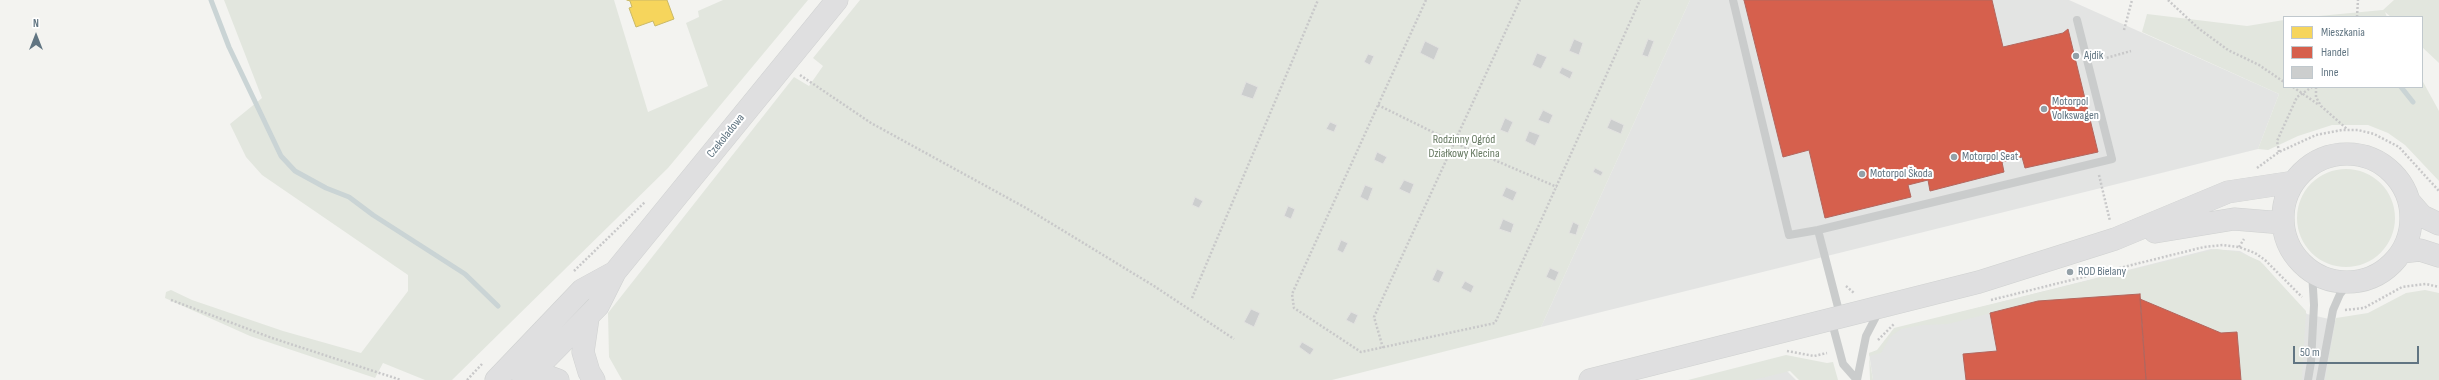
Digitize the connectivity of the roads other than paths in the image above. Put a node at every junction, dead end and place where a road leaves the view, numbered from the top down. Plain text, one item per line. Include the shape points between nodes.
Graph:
1 (837, 0) edge
2 (1733, 0) edge
3 (2077, 20) dead end
4 (2294, 182) junction
5 (2409, 201) junction
6 (2283, 223) junction
7 (2439, 224) edge
8 (2111, 227) junction
9 (1818, 230) junction
10 (2402, 252) junction
11 (2439, 256) edge
12 (615, 272) junction
13 (2312, 272) junction
14 (2349, 282) junction
15 (1883, 306) junction
16 (1836, 317) junction
17 (588, 318) junction
18 (498, 373) edge
19 (529, 376) edge
20 (558, 380) edge
21 (594, 380) edge
22 (1590, 380) edge
23 (1857, 380) edge
24 (2308, 380) edge
25 (2320, 380) edge

1 - 12 main road, Czekoladowa
2 - 9 lane via 1789,235
3 - 9 lane via 2112,158
4 - 5 main road via 2311,164 2322,159 2333,155 2358,155 2370,158 2390,170 2405,190
4 - 6 main road via 2285,201
4 - 8 main road via 2228,192
5 - 7 main road via 2422,216
5 - 10 main road via 2411,227
6 - 8 main road via 2248,218
6 - 13 main road via 2292,251
8 - 15 main road via 1979,282
9 - 16 lane
10 - 11 main road via 2424,250
10 - 14 main road via 2392,264 2379,273 2365,280
12 - 17 main road, Czekoladowa via 598,306
12 - 18 main road, Czekoladowa via 582,290
13 - 14 main road via 2330,280
13 - 24 lane via 2314,305
14 - 25 lane via 2333,310
15 - 16 main road
15 - 23 lane via 1869,327
16 - 22 main road
16 - 23 lane via 1843,364
17 - 19 main road, Czekoladowa
17 - 21 main road via 582,352 588,372
18 - 19 main road
19 - 20 main road

